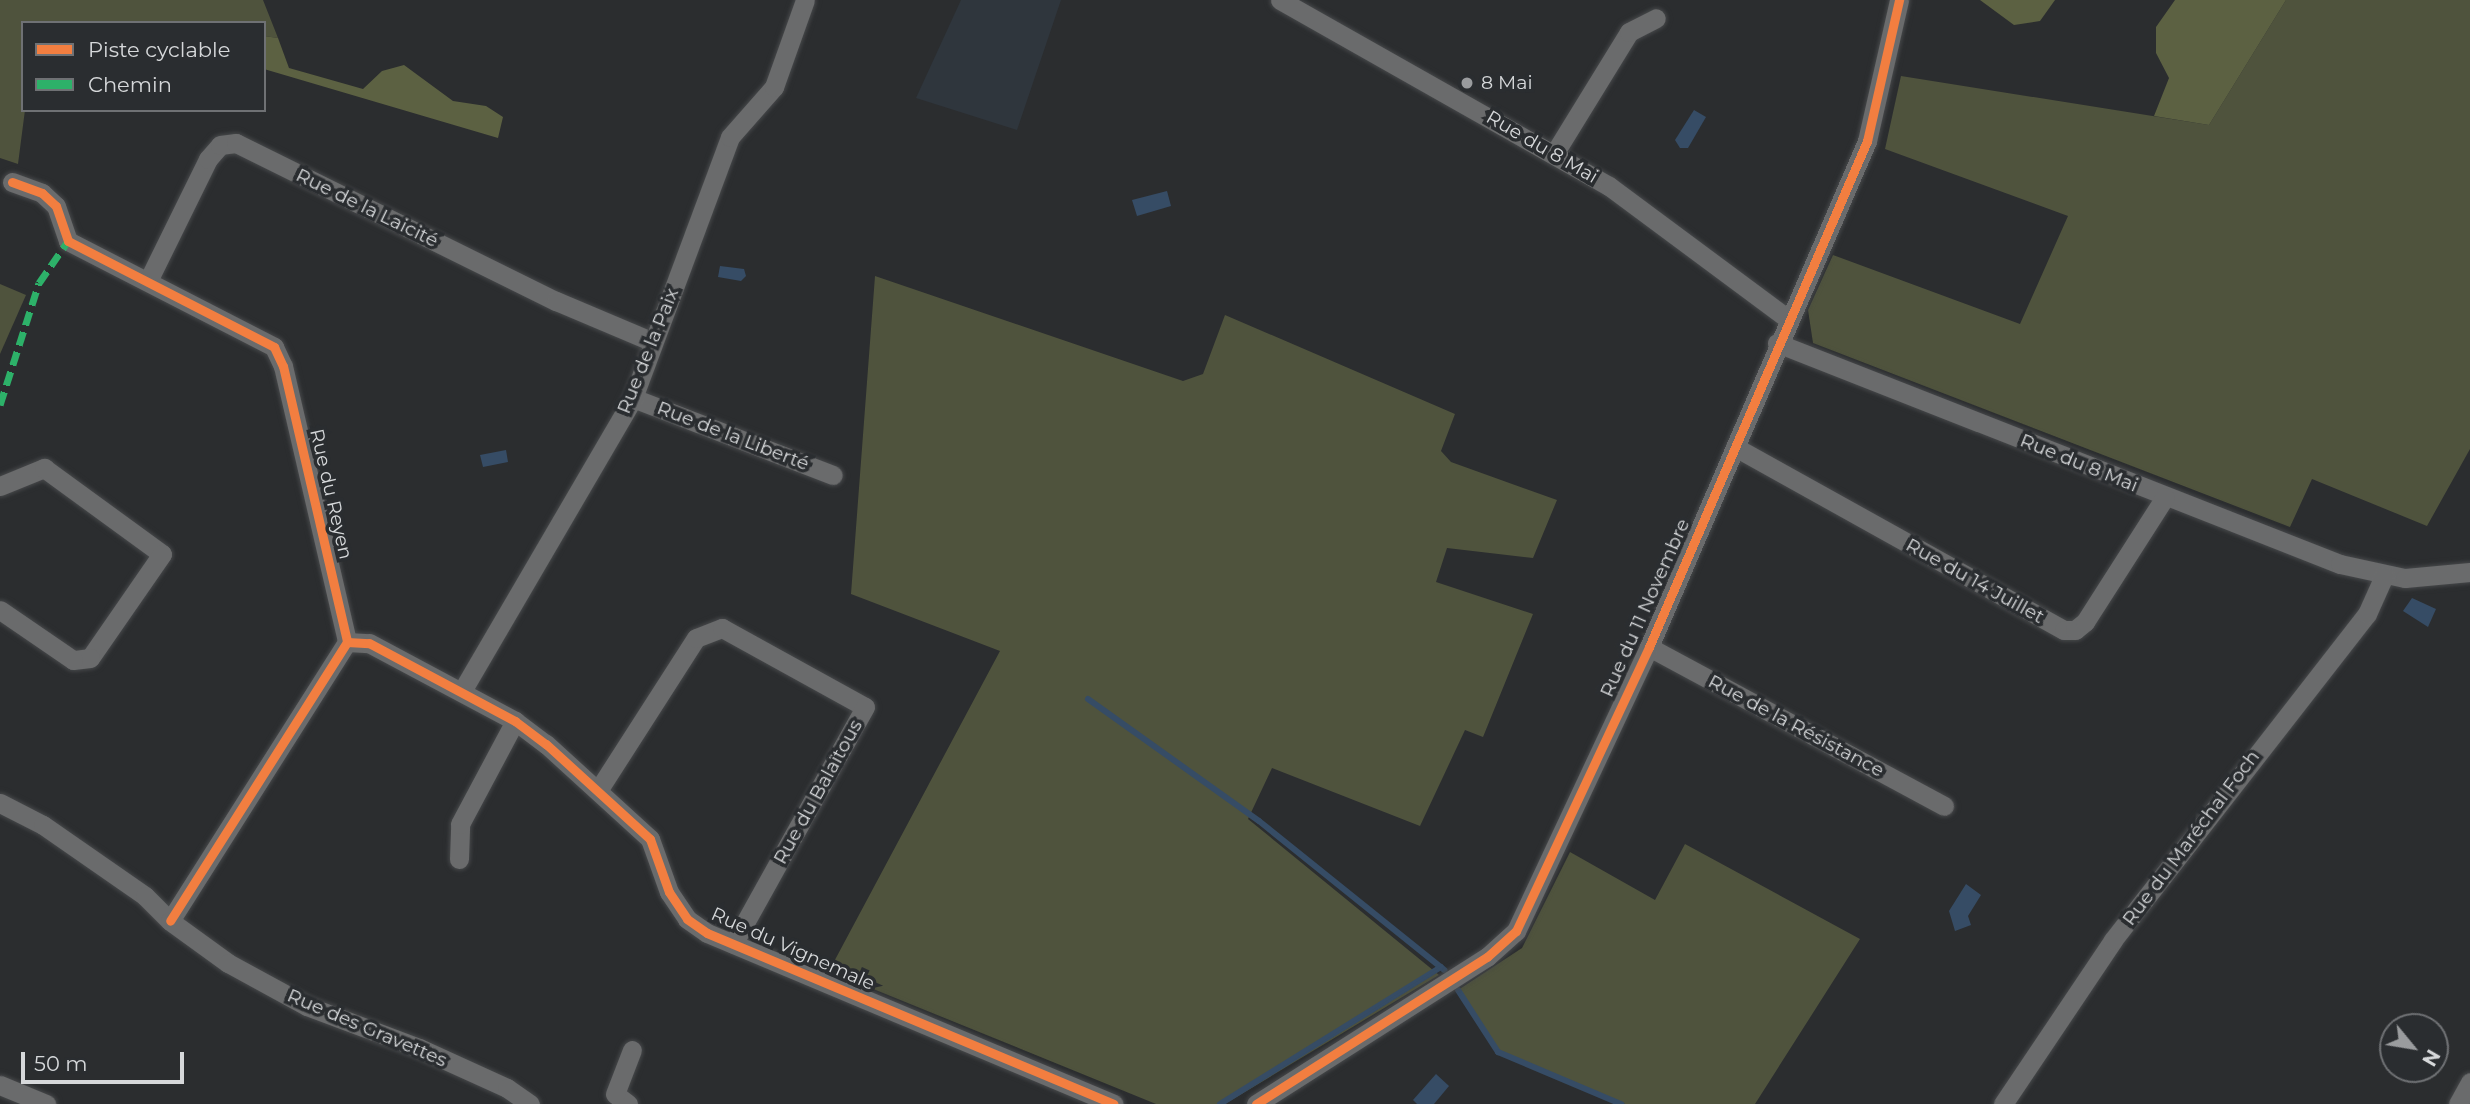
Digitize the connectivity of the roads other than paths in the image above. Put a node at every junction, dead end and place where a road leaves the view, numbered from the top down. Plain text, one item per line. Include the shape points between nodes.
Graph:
1 (805, 0) edge
2 (1280, 0) edge
3 (1899, 0) edge
4 (1656, 18) dead end
5 (1554, 154) junction
6 (12, 182) dead end
7 (148, 281) junction
8 (1788, 320) junction
9 (653, 342) junction
10 (1777, 343) junction
11 (634, 398) junction
12 (1735, 447) junction
13 (832, 475) dead end
14 (0, 486) edge
15 (2165, 497) junction
16 (2470, 572) edge
17 (2384, 576) junction
18 (0, 610) edge
19 (347, 642) junction
20 (1649, 647) junction
21 (462, 691) junction
22 (515, 721) junction
23 (599, 789) junction
24 (0, 803) edge
25 (1944, 806) dead end
26 (460, 859) dead end
27 (170, 921) junction
28 (733, 944) junction
29 (632, 1050) dead end
30 (2470, 1083) edge
31 (0, 1085) edge
32 (46, 1104) edge
33 (530, 1104) edge
34 (628, 1104) edge
35 (1113, 1104) edge
36 (1256, 1104) edge
37 (2003, 1104) edge
38 (2458, 1104) edge

1 - 9 street, Rue de la Paix via 774,87 730,136
2 - 5 street, Rue du 8 Mai
3 - 8 street, Rue du 11 Novembre via 1867,141
4 - 5 street via 1629,32
5 - 8 street, Rue du 8 Mai via 1609,186
6 - 7 street, Rue du Reyen via 42,193 56,206 68,241
7 - 9 street, Rue de la Laicité via 208,159 220,145 236,143 556,301
7 - 19 street, Rue du Reyen via 274,347 284,366
8 - 10 street, Rue du 11 Novembre
9 - 11 street, Rue de la Paix
10 - 12 street, Rue du 11 Novembre
10 - 15 street, Rue du 8 Mai
11 - 13 street, Rue de la Liberté
11 - 21 street, Rue de la Paix
12 - 15 street, Rue du 14 Juillet via 2064,631 2085,622
12 - 20 street, Rue du 11 Novembre
14 - 18 street via 44,468 162,554 90,658 74,660
15 - 17 street, Rue du 8 Mai
16 - 17 street
17 - 37 street, Rue du Maréchal Foch via 2367,614 2113,940
19 - 21 street, Rue du Vignemale via 369,643
19 - 27 street
20 - 25 street, Rue de la Résistance
20 - 36 street, Rue du 11 Novembre via 1516,931 1487,957
21 - 22 street, Rue du Vignemale
22 - 23 street, Rue du Vignemale
22 - 26 street via 460,824
23 - 28 street, Rue du Vignemale via 650,839 669,891 687,919
23 - 28 street, Rue du Balaïtous via 696,638 722,628 865,707
24 - 27 street, Rue des Gravettes via 43,825 134,888
27 - 33 street, Rue des Gravettes via 228,963 307,1006 419,1048 507,1088
28 - 35 street, Rue du Vignemale
29 - 34 street via 615,1094
30 - 38 street
31 - 32 street

